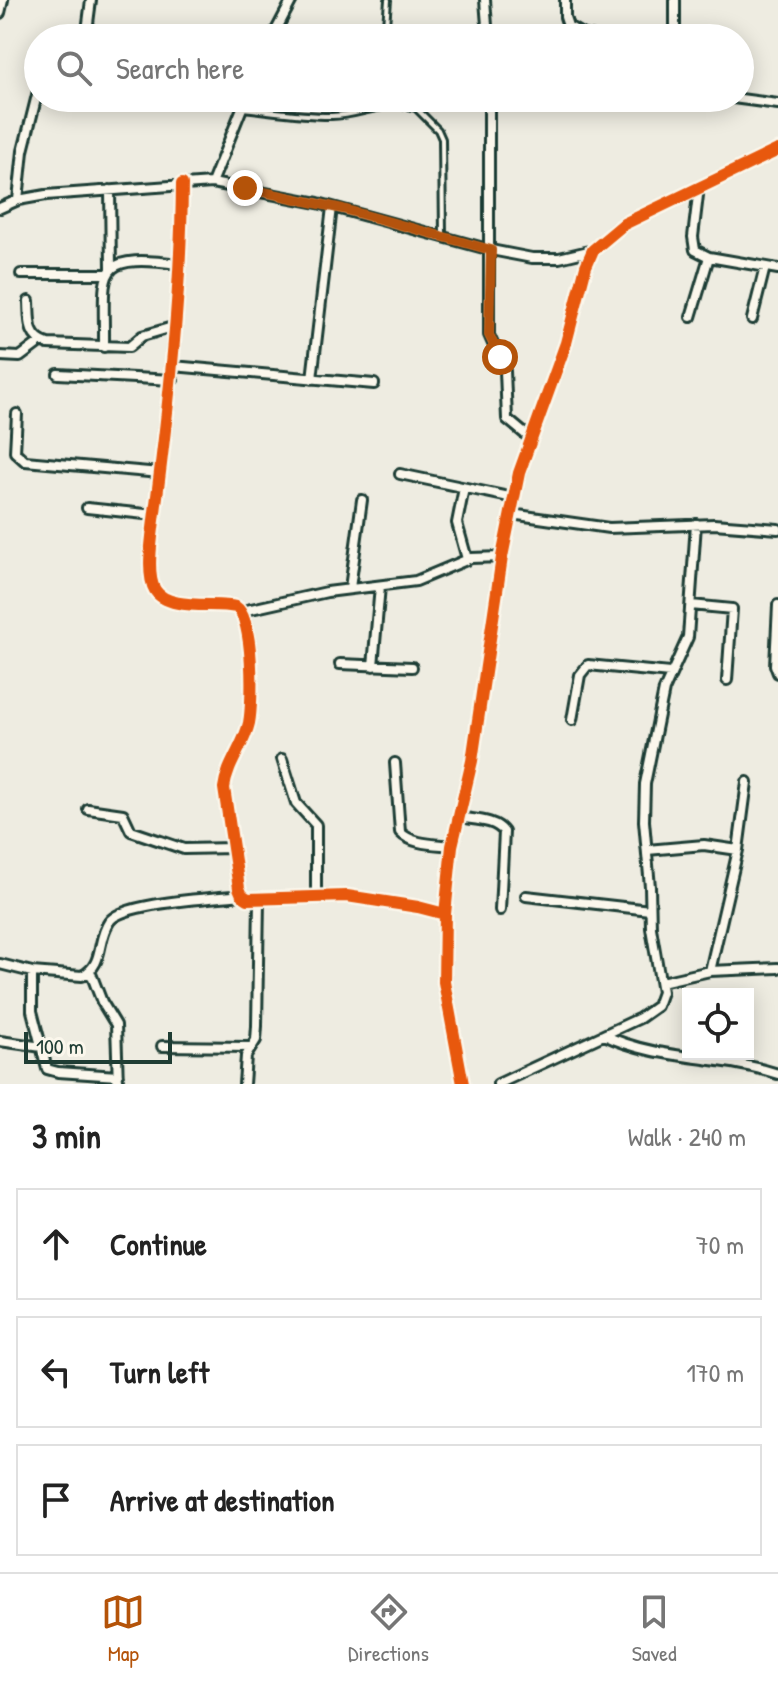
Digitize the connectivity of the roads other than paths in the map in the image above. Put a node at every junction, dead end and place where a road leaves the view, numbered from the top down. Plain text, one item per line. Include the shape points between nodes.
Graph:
1 (3, 0) edge
2 (91, 0) edge
3 (292, 0) edge
4 (388, 0) edge
5 (485, 0) edge
6 (565, 0) edge
7 (675, 0) edge
8 (0, 13) edge
9 (88, 24) edge
10 (279, 24) edge
11 (386, 24) edge
12 (487, 24) edge
13 (567, 24) edge
14 (675, 24) edge
15 (754, 101) edge
16 (778, 104) edge
17 (33, 112) edge
18 (241, 112) edge
19 (286, 112) edge
20 (362, 112) edge
21 (420, 112) edge
22 (489, 112) edge
23 (778, 150) edge
24 (212, 183) junction
25 (182, 184) junction
26 (699, 187) junction
27 (110, 190) junction
28 (18, 200) junction
29 (332, 207) junction
30 (0, 208) edge
31 (443, 237) junction
32 (491, 250) junction
33 (593, 250) junction
34 (709, 257) junction
35 (179, 264) junction
36 (765, 267) junction
37 (778, 269) edge
38 (108, 271) junction
39 (21, 274) dead end
40 (29, 301) dead end
41 (691, 317) dead end
42 (752, 319) dead end
43 (176, 326) junction
44 (40, 342) junction
45 (104, 347) junction
46 (0, 356) edge
47 (173, 366) junction
48 (58, 374) dead end
49 (312, 379) junction
50 (173, 380) junction
51 (374, 384) dead end
52 (17, 414) dead end
53 (531, 439) junction
54 (160, 473) junction
55 (400, 474) dead end
56 (464, 488) junction
57 (514, 498) junction
58 (362, 500) dead end
59 (87, 508) dead end
60 (511, 514) junction
61 (155, 515) junction
62 (696, 524) junction
63 (778, 528) edge
64 (502, 557) junction
65 (467, 559) junction
66 (380, 586) junction
67 (350, 588) junction
68 (691, 605) junction
69 (778, 605) edge
70 (242, 611) junction
71 (340, 664) dead end
72 (373, 666) junction
73 (412, 667) dead end
74 (670, 673) junction
75 (778, 673) edge
76 (727, 680) dead end
77 (572, 720) dead end
78 (282, 759) dead end
79 (395, 763) dead end
80 (747, 782) dead end
81 (88, 809) dead end
82 (459, 817) junction
83 (452, 846) junction
84 (233, 848) junction
85 (647, 850) junction
86 (738, 850) junction
87 (242, 895) junction
88 (316, 896) junction
89 (526, 896) dead end
90 (259, 900) junction
91 (500, 910) dead end
92 (650, 910) junction
93 (445, 914) junction
94 (0, 964) edge
95 (778, 968) edge
96 (90, 971) junction
97 (710, 971) junction
98 (32, 972) junction
99 (661, 982) junction
100 (604, 1035) junction
101 (0, 1041) edge
102 (162, 1046) dead end
103 (42, 1047) junction
104 (251, 1047) junction
105 (778, 1074) edge
106 (118, 1080) edge
107 (244, 1084) edge
108 (463, 1084) edge
109 (498, 1084) edge

1 - 8 street
2 - 9 street
3 - 10 street
4 - 11 lane
5 - 12 street
6 - 13 street
7 - 14 street
15 - 16 street
17 - 28 street
18 - 24 street
19 - 20 lane
21 - 31 lane via 442,139
22 - 32 street
23 - 26 street
24 - 25 street
24 - 29 street
25 - 27 street
25 - 35 street
26 - 33 street via 624,224
26 - 34 street via 693,245
27 - 28 street
27 - 38 street
28 - 30 street
29 - 31 street
29 - 49 street
31 - 32 street
32 - 33 street via 546,259
32 - 53 street via 489,335 505,371 507,419
33 - 53 street
34 - 36 street
34 - 41 street
35 - 38 street via 132,260
35 - 43 street
36 - 37 street
36 - 42 street
38 - 39 street
38 - 45 street
40 - 44 street via 31,331
43 - 45 street via 142,336 129,347
43 - 47 street
44 - 45 street
44 - 46 street via 20,357
47 - 49 street
47 - 50 street
48 - 50 street
49 - 51 street
50 - 54 street
52 - 54 street via 15,452 25,461
53 - 57 street
54 - 61 street
55 - 56 street
56 - 57 street
56 - 65 street via 457,523
57 - 60 street
58 - 67 street
59 - 61 street
60 - 62 street via 609,528
60 - 64 street
61 - 70 street via 151,570 156,591 177,603 227,605
62 - 63 street
62 - 68 street
64 - 65 street
64 - 82 street
65 - 66 street via 416,581
66 - 67 street
66 - 72 street
67 - 70 street
68 - 74 street via 688,637
68 - 76 street via 732,609
69 - 75 street
70 - 84 street via 251,704 244,739 224,788
71 - 72 street
72 - 73 street
74 - 77 street via 588,665 580,675
74 - 85 street via 645,784
78 - 88 street via 296,803 316,825
79 - 83 street via 400,832 409,839
80 - 86 street
81 - 84 street via 123,814 131,831 176,847
82 - 83 street
82 - 91 street via 493,823 504,832
83 - 93 street
84 - 87 street
85 - 86 street via 704,845
85 - 92 street
86 - 97 street
87 - 90 street
87 - 96 street via 118,913 109,921
88 - 90 street
88 - 93 street via 375,899
89 - 92 street
90 - 104 street via 257,1026
92 - 99 street
93 - 108 street via 444,982
94 - 98 street
95 - 97 street
96 - 98 street via 82,976
96 - 106 street via 116,1025
97 - 99 street
98 - 103 street via 32,1011
99 - 100 street via 657,1006
100 - 105 street via 635,1048
100 - 109 street
101 - 103 street
102 - 104 street
103 - 106 street via 44,1065 52,1071
104 - 107 street

